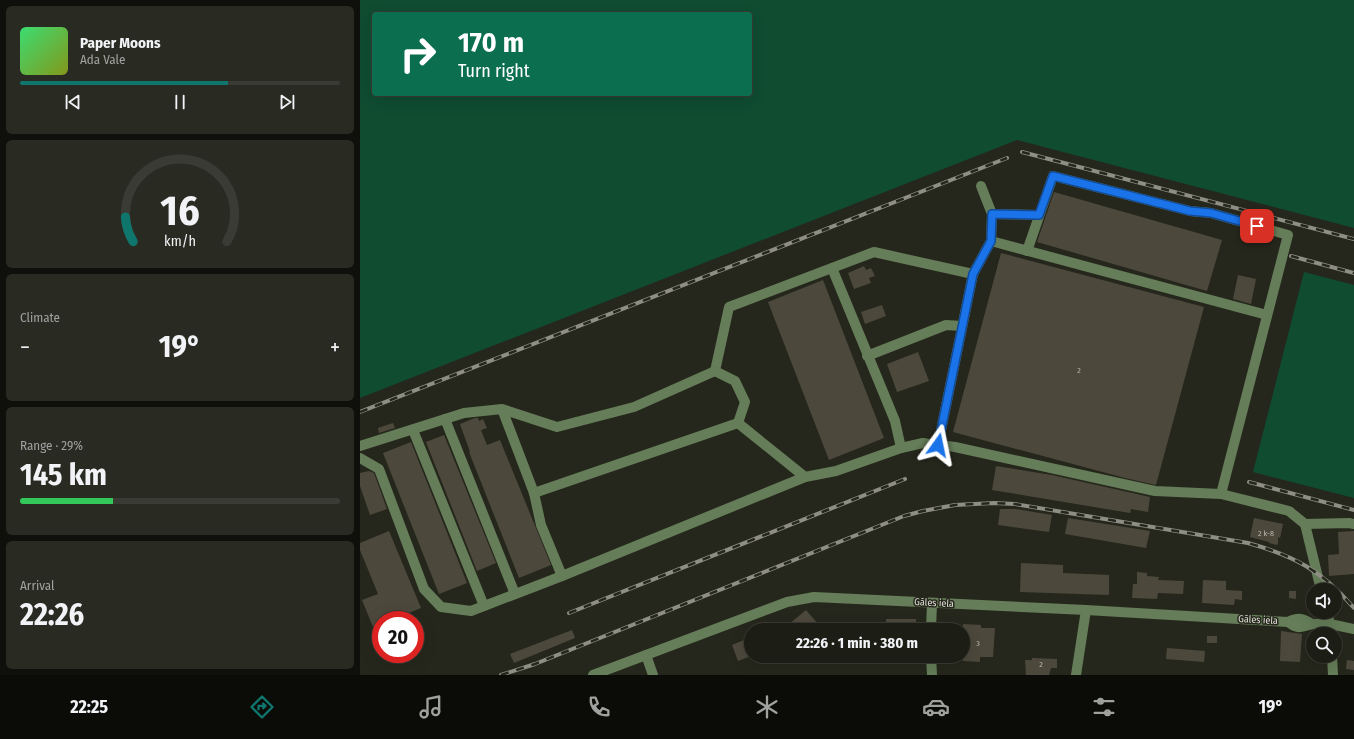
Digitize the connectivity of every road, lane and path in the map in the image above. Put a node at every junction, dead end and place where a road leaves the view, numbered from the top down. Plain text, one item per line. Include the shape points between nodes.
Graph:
1 (981, 186) dead end
2 (992, 214) junction
3 (1039, 215) junction
4 (991, 241) junction
5 (1027, 251) junction
6 (832, 268) junction
7 (973, 274) junction
8 (1267, 315) junction
9 (962, 326) junction
10 (867, 356) junction
11 (714, 371) junction
12 (502, 409) junction
13 (445, 420) junction
14 (738, 423) junction
15 (413, 430) junction
16 (938, 445) junction
17 (360, 446) edge
18 (901, 448) junction
19 (360, 458) edge
20 (805, 478) junction
21 (534, 493) junction
22 (1221, 494) junction
23 (1304, 524) junction
24 (1354, 524) edge
25 (562, 576) junction
26 (1319, 583) edge
27 (515, 594) junction
28 (932, 603) junction
29 (484, 606) junction
30 (1086, 610) junction
31 (932, 623) edge
32 (1323, 627) edge
33 (1342, 629) edge
34 (1354, 629) edge
35 (646, 655) junction
36 (932, 663) edge
37 (1332, 663) edge
38 (594, 675) edge
39 (653, 675) edge
40 (932, 675) edge
41 (1076, 675) edge
42 (1333, 675) edge

1 - 2 street
2 - 3 street
2 - 4 street
3 - 5 street
3 - 8 street via 1053,176 1190,211 1211,213 1288,235
4 - 5 street
4 - 7 street
5 - 8 street
6 - 7 street via 874,252
6 - 10 street
6 - 11 street via 729,307
7 - 9 street
8 - 22 street
9 - 10 street via 946,326
9 - 16 street
10 - 18 street via 895,421
11 - 12 street via 634,406 557,427
11 - 14 street via 735,381 745,402
12 - 13 street via 464,413
12 - 21 street
13 - 15 street
13 - 27 street
14 - 20 street
14 - 21 street
15 - 17 street
15 - 29 street
16 - 18 street via 923,443
16 - 22 street via 1034,463 1155,491
18 - 20 street via 836,471
19 - 29 street via 379,469 424,589 442,607 471,611
20 - 25 street
21 - 25 street via 541,525
22 - 23 street via 1289,511
23 - 24 street
23 - 26 street
25 - 27 street
27 - 29 street
28 - 30 street, Gāles iela
28 - 31 street
28 - 35 street, Gāles iela via 814,597 787,602
30 - 32 street, Gāles iela via 1288,622 1304,619
30 - 41 street
33 - 34 street, Gāles iela
35 - 38 street, Gāles iela
35 - 39 street
36 - 40 street
37 - 42 street

